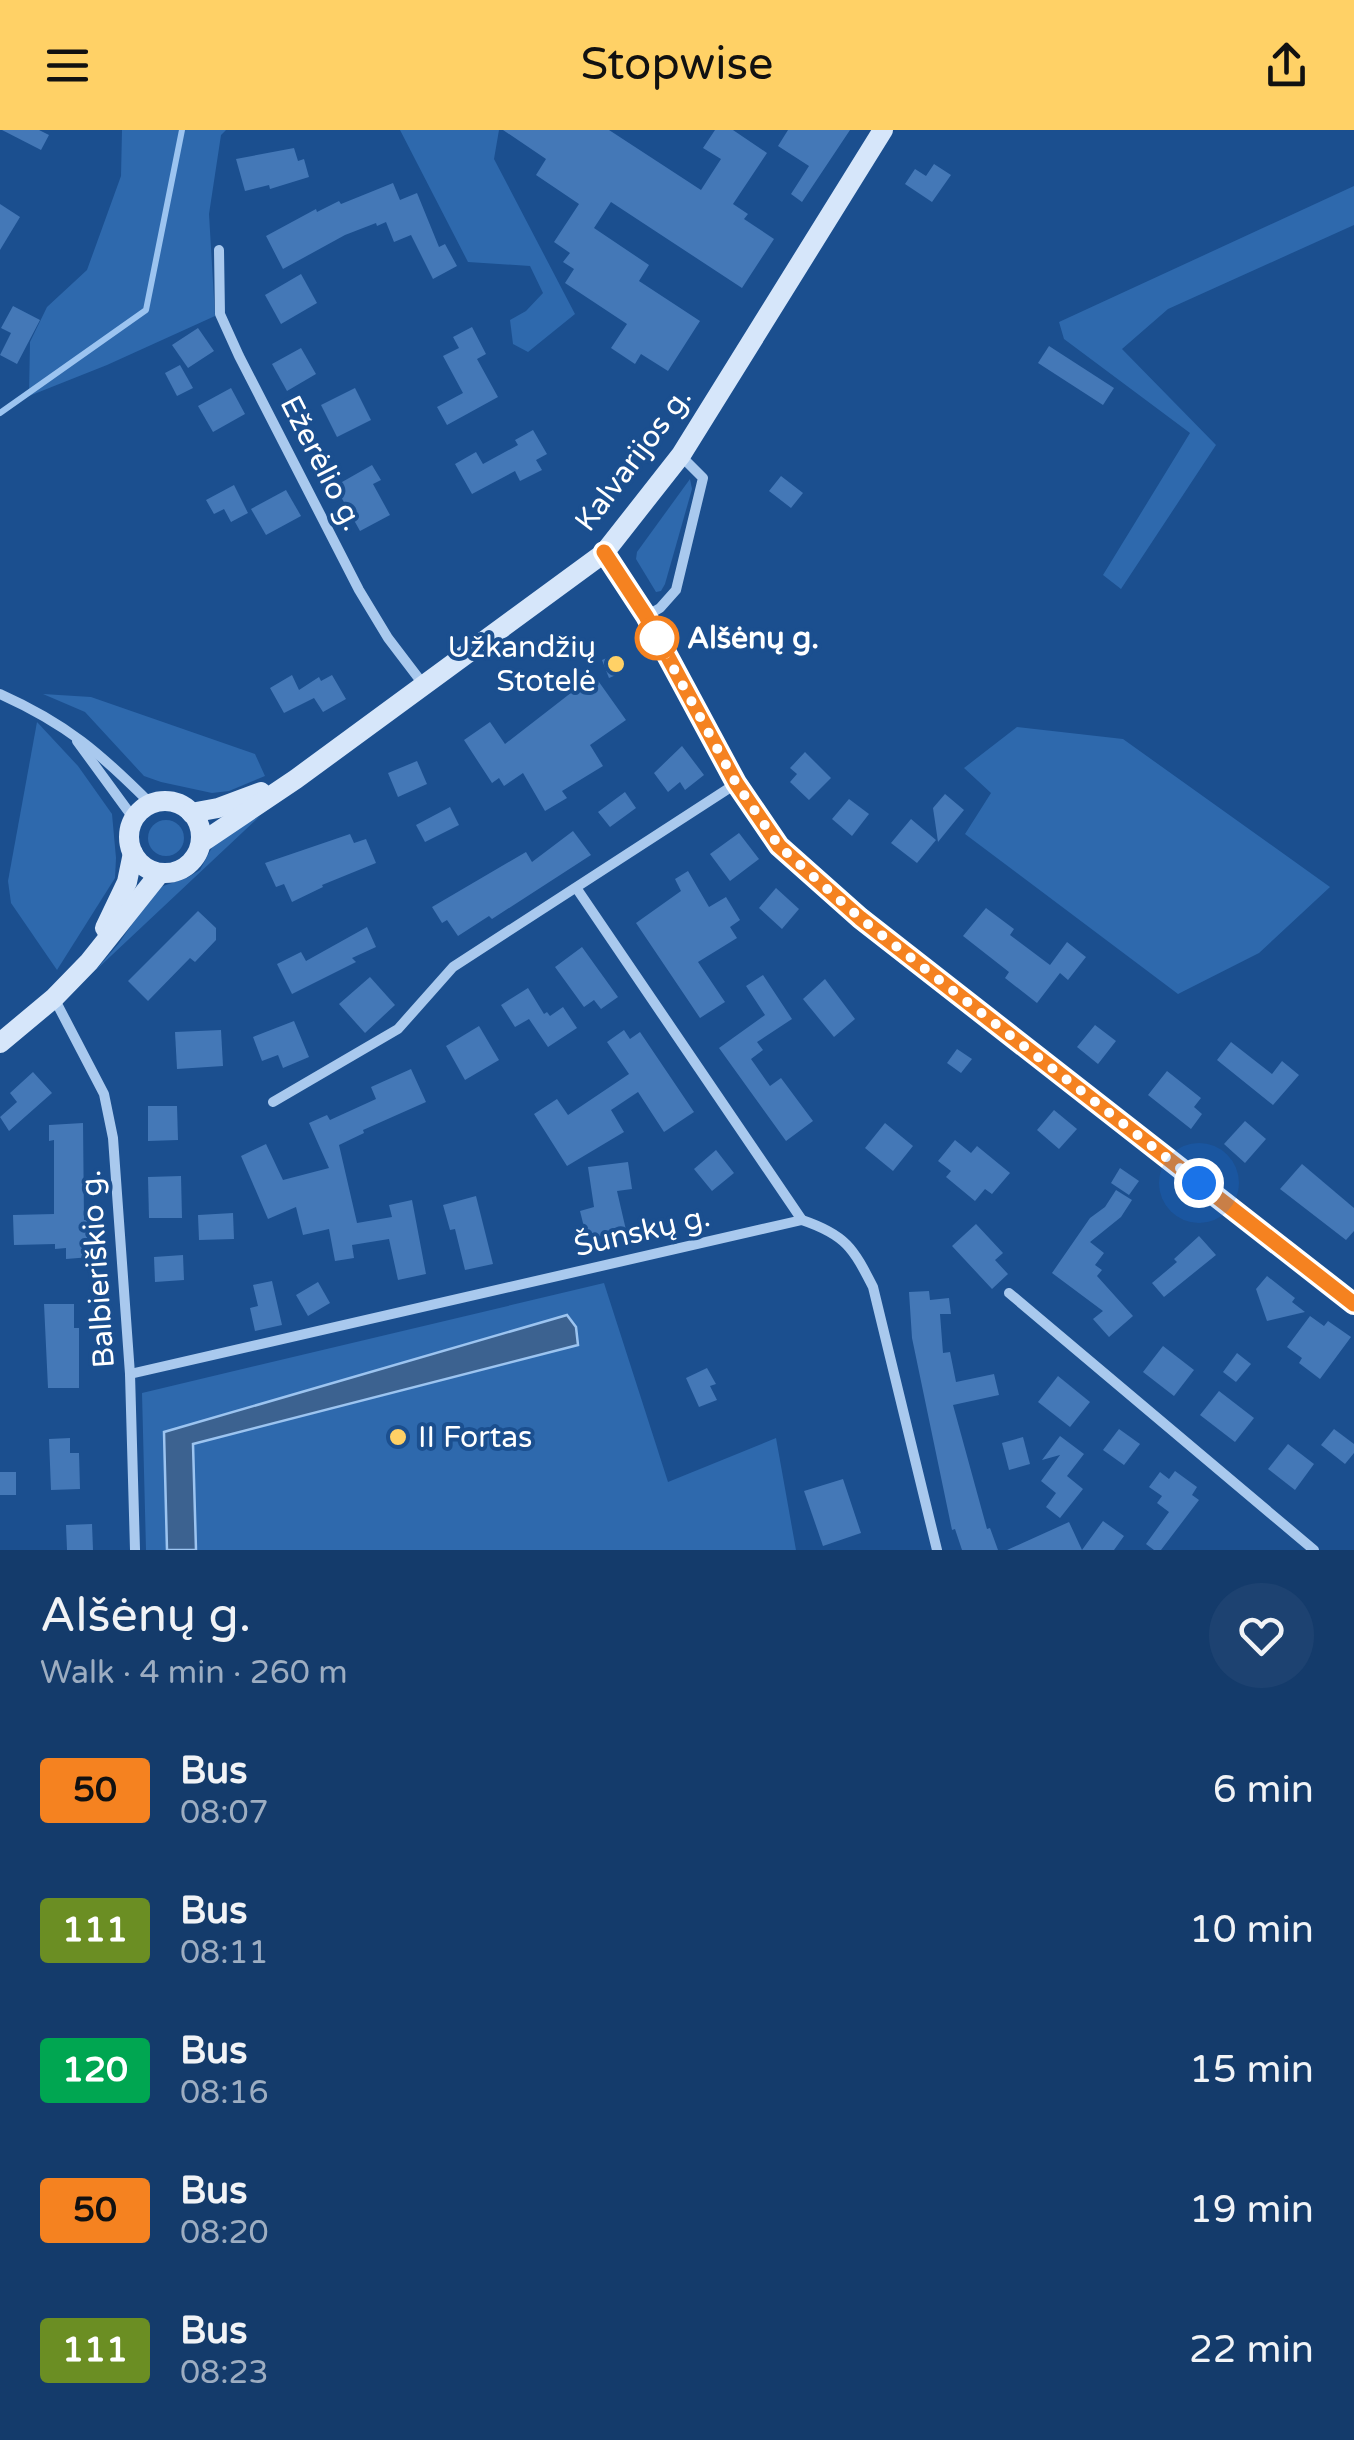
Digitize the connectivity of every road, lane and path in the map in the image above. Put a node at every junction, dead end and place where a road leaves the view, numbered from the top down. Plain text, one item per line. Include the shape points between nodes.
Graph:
1 (883, 130) edge
2 (219, 250) dead end
3 (680, 455) junction
4 (604, 552) junction
5 (646, 616) junction
6 (423, 684) junction
7 (0, 694) edge
8 (68, 728) junction
9 (296, 779) junction
10 (736, 783) junction
11 (151, 804) junction
12 (191, 813) junction
13 (134, 819) junction
14 (201, 843) junction
15 (132, 853) junction
16 (160, 873) junction
17 (577, 889) junction
18 (89, 962) junction
19 (54, 998) junction
20 (0, 1043) edge
21 (273, 1102) dead end
22 (802, 1220) junction
23 (1009, 1293) dead end
24 (1354, 1304) edge
25 (130, 1374) junction
26 (135, 1550) edge
27 (936, 1550) edge
28 (1314, 1550) edge

1 - 3 main road, Kalvarijos g.
2 - 6 street, Ežerėlio g. via 220,314 359,590
3 - 4 main road, Kalvarijos g.
3 - 5 street via 702,478 676,590
4 - 5 street
4 - 6 main road, Kalvarijos g.
5 - 10 street
6 - 9 main road, Kalvarijos g.
7 - 8 street
8 - 11 street
8 - 13 street
9 - 12 main road, Kalvarijos g.
9 - 14 main road, Kalvarijos g.
10 - 17 street
10 - 24 street via 779,846 860,918
11 - 12 main road via 173,802
11 - 13 main road
12 - 14 main road
13 - 15 main road
14 - 16 main road via 182,869
15 - 16 main road
15 - 18 main road via 127,882
16 - 18 main road
17 - 21 street via 453,968 398,1030
17 - 22 street
18 - 19 main road
19 - 20 main road
19 - 25 street, Balbieriškio g. via 104,1094 113,1138
22 - 25 street, Šunskų g.
22 - 27 street via 854,1250 874,1287
23 - 28 street
25 - 26 street, Balbieriškio g.

